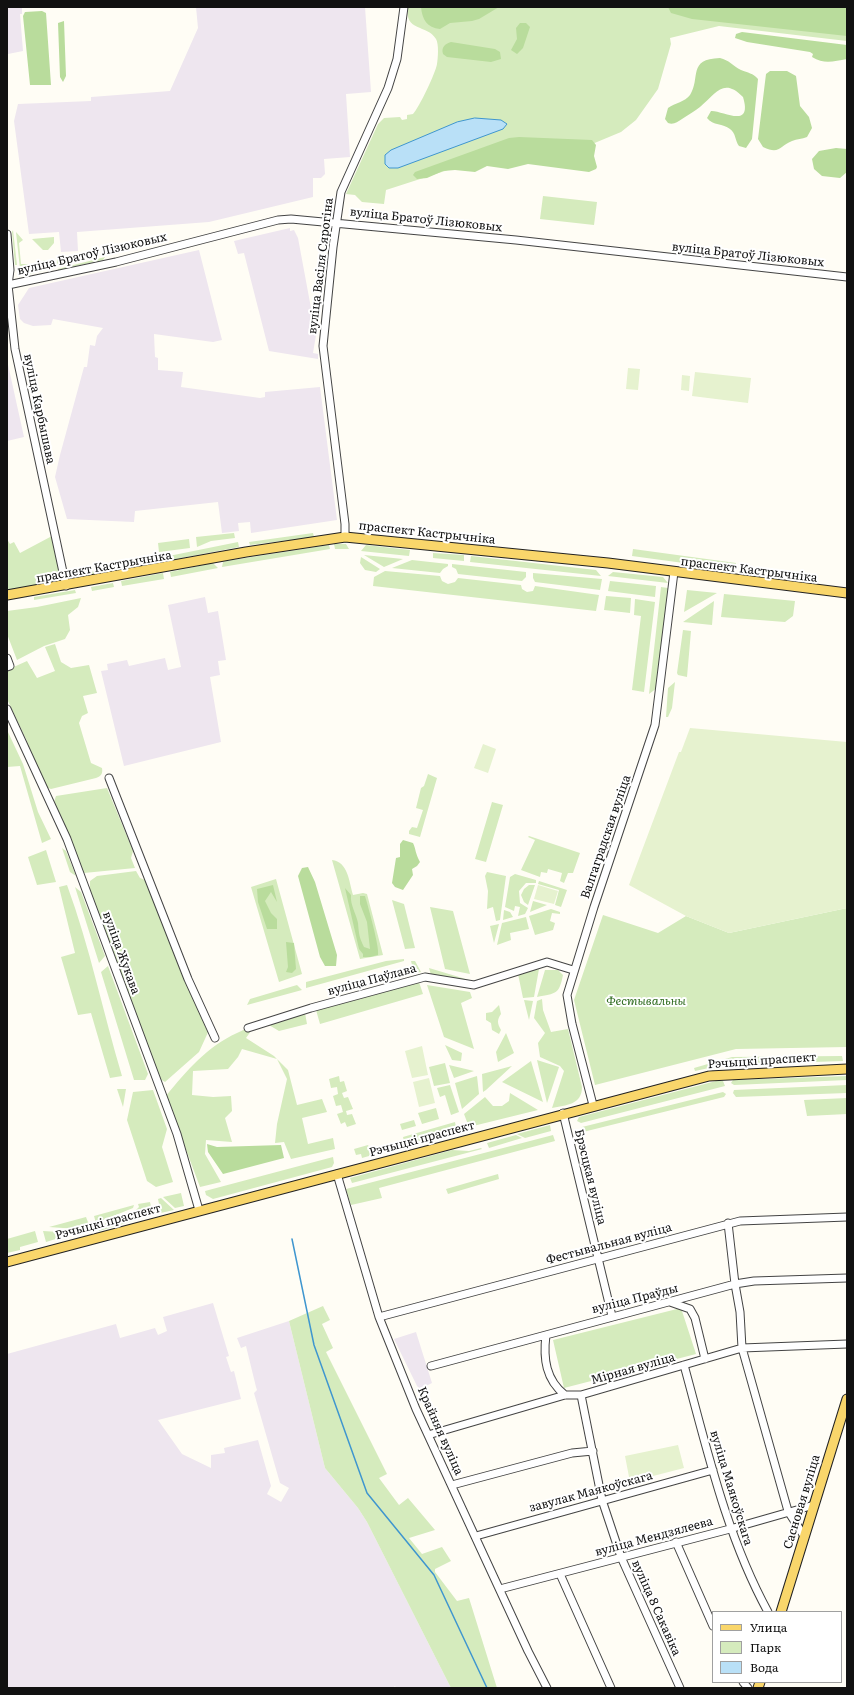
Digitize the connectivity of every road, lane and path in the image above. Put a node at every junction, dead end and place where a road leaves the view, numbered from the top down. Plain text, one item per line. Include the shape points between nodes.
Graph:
1 (404, 7) edge
2 (336, 222) junction
3 (7, 234) edge
4 (847, 277) edge
5 (8, 285) edge
6 (345, 537) junction
7 (674, 572) junction
8 (66, 586) junction
9 (847, 593) edge
10 (7, 595) edge
11 (7, 658) edge
12 (8, 666) edge
13 (7, 709) edge
14 (109, 778) dead end
15 (573, 970) junction
16 (248, 1028) dead end
17 (215, 1038) dead end
18 (847, 1068) edge
19 (593, 1105) junction
20 (563, 1114) junction
21 (337, 1174) junction
22 (199, 1210) junction
23 (847, 1217) edge
24 (728, 1223) junction
25 (598, 1258) junction
26 (7, 1262) edge
27 (847, 1278) edge
28 (735, 1284) junction
29 (670, 1302) junction
30 (612, 1316) junction
31 (379, 1317) junction
32 (546, 1335) junction
33 (847, 1344) edge
34 (742, 1348) junction
35 (705, 1359) junction
36 (431, 1366) dead end
37 (684, 1366) junction
38 (565, 1395) junction
39 (581, 1395) junction
40 (847, 1399) edge
41 (428, 1435) junction
42 (593, 1451) junction
43 (713, 1470) junction
44 (452, 1486) junction
45 (602, 1500) junction
46 (814, 1505) junction
47 (788, 1511) junction
48 (730, 1529) junction
49 (476, 1536) junction
50 (804, 1536) junction
51 (676, 1542) junction
52 (621, 1557) junction
53 (560, 1574) junction
54 (500, 1589) junction
55 (767, 1611) edge
56 (781, 1611) edge
57 (712, 1624) edge
58 (547, 1688) edge
59 (611, 1688) edge
60 (680, 1688) edge

1 - 2 street, вуліца Васіля Сярогіна via 399,49 388,88 346,178
2 - 4 street, вуліца Братоў Лізюковых
2 - 5 street, вуліца Братоў Лізюковых via 278,220 116,262
2 - 6 street, вуліца Васіля Сярогіна via 322,346
3 - 5 street, вуліца Карбышава via 10,270
5 - 8 street, вуліца Карбышава via 16,353
6 - 7 main road, праспект Кастрычніка
6 - 8 main road, праспект Кастрычніка via 246,552
7 - 9 main road, праспект Кастрычніка
7 - 15 street, Валгаградская вуліца via 655,725
8 - 10 main road, праспект Кастрычніка
11 - 12 street
13 - 22 street, вуліца Жукава via 67,838 176,1134
14 - 17 street via 188,979
15 - 16 street, вуліца Паўлава via 547,962 474,985 425,977
15 - 19 street, Валгаградская вуліца via 566,999
18 - 19 main road, Рэчыцкі праспект via 709,1076
19 - 20 main road, Рэчыцкі праспект
20 - 21 main road, Рэчыцкі праспект
20 - 25 street, Брэсцкая вуліца
21 - 22 main road, Рэчыцкі праспект
21 - 31 street, Крайняя вуліца
22 - 26 main road, Рэчыцкі праспект
23 - 24 street, Фестывальная вуліца
24 - 25 street, Фестывальная вуліца
24 - 28 street
25 - 30 street, Брэсцкая вуліца
25 - 31 street, Фестывальная вуліца
27 - 28 street, вуліца Праўды
28 - 29 street, вуліца Праўды
28 - 34 street
29 - 30 street, вуліца Праўды
29 - 35 street via 690,1310 695,1318
30 - 32 street, вуліца Праўды
31 - 41 street, Крайняя вуліца
32 - 36 street, вуліца Праўды
32 - 38 street via 544,1350 550,1378
33 - 34 street, Мірная вуліца
34 - 35 street, Мірная вуліца
34 - 47 street
35 - 37 street, Мірная вуліца
37 - 39 street, Мірная вуліца
37 - 43 street, вуліца Маякоўскага
38 - 39 street, Мірная вуліца
38 - 41 street, Мірная вуліца
39 - 42 street, вуліца 8 Сакавіка
40 - 46 main road, Сасновая вуліца
41 - 44 street, Крайняя вуліца
42 - 44 street via 572,1453
42 - 45 street, вуліца 8 Сакавіка
43 - 45 street, завулак Маякоўскага
43 - 48 street, вуліца Маякоўскага
44 - 49 street, Крайняя вуліца
45 - 49 street, завулак Маякоўскага
45 - 52 street, вуліца 8 Сакавіка
46 - 47 street, вуліца Мендзялеева
46 - 50 main road, Сасновая вуліца
47 - 48 street, вуліца Мендзялеева
47 - 50 street
48 - 51 street, вуліца Мендзялеева
48 - 55 street, вуліца Маякоўскага via 748,1574
49 - 54 street, Крайняя вуліца
50 - 56 main road, Сасновая вуліца
51 - 52 street, вуліца Мендзялеева
51 - 57 street
52 - 53 street, вуліца Мендзялеева
52 - 60 street, вуліца 8 Сакавіка
53 - 54 street, вуліца Мендзялеева
53 - 59 street
54 - 58 street, Крайняя вуліца

